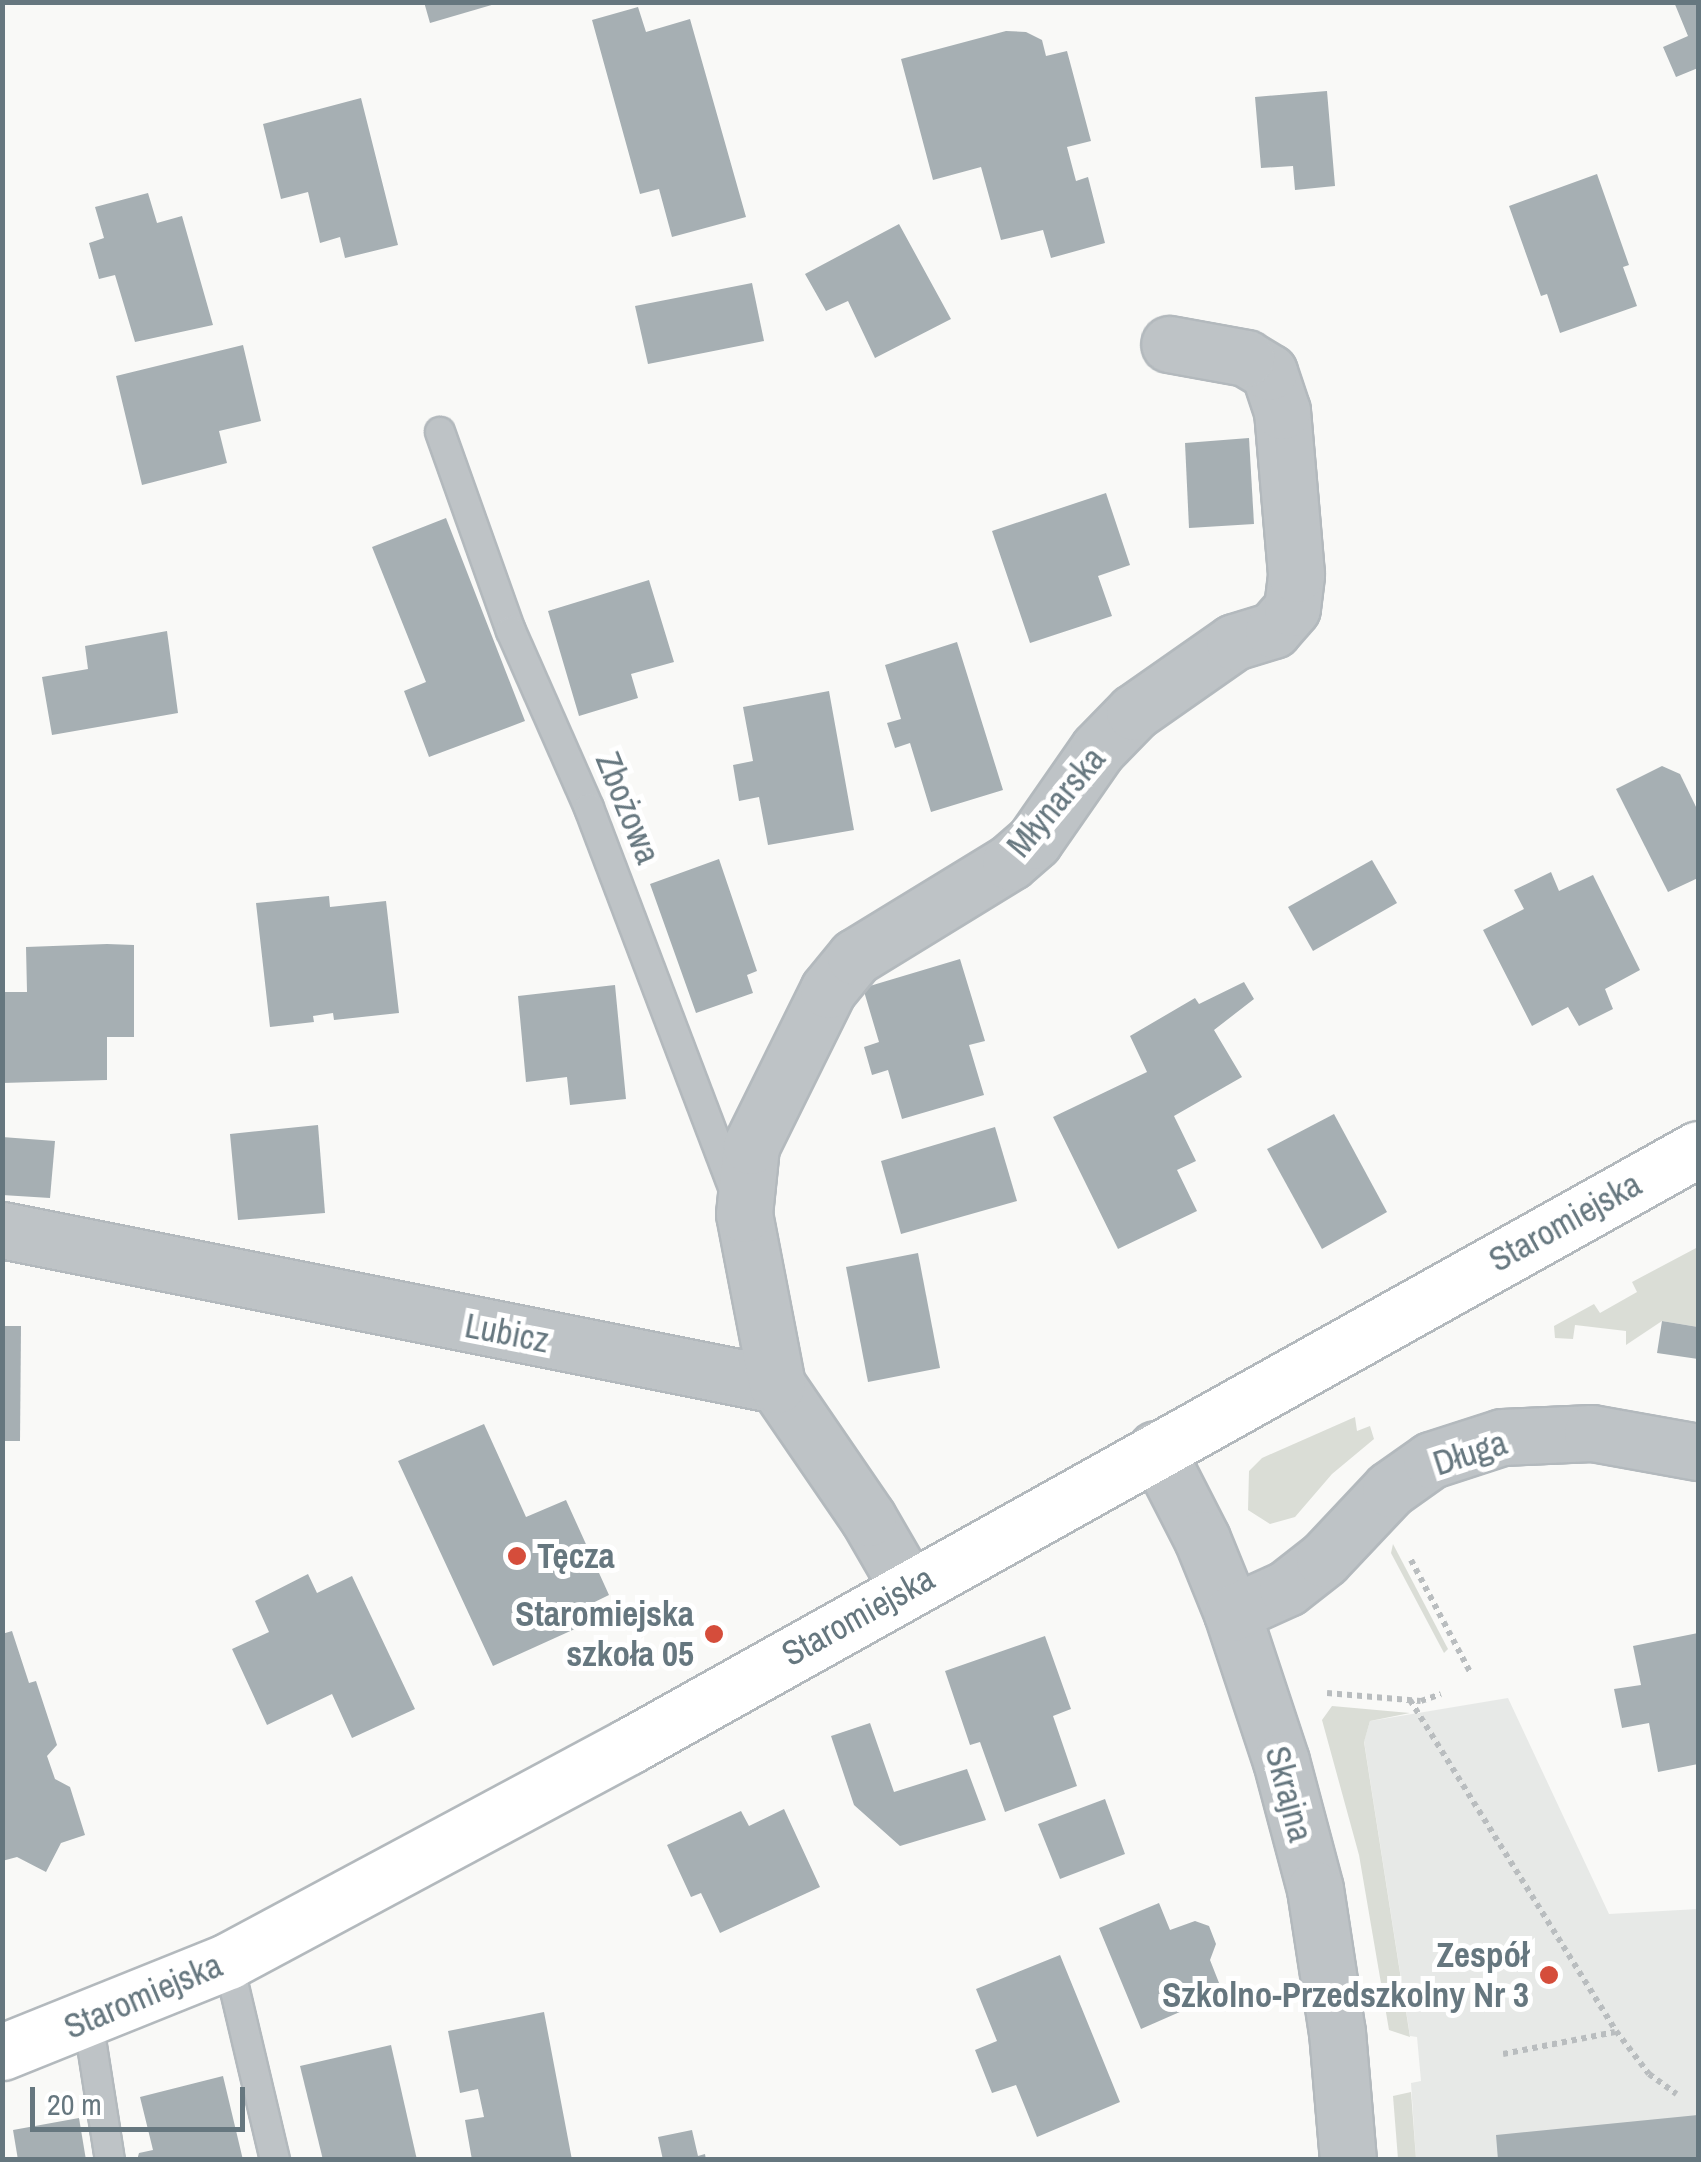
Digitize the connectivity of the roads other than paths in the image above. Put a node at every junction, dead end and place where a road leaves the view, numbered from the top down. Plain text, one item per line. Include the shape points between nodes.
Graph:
1 (1169, 344) dead end
2 (440, 432) dead end
3 (1698, 1149) edge
4 (744, 1214) junction
5 (2, 1230) edge
6 (778, 1385) junction
7 (1156, 1449) junction
8 (1698, 1452) edge
9 (908, 1587) junction
10 (1232, 1613) junction
11 (228, 1961) junction
12 (88, 2020) junction
13 (2, 2052) edge
14 (110, 2160) edge
15 (275, 2160) edge
16 (1348, 2160) edge

1 - 4 street, Młynarska via 1246,358 1269,372 1282,411 1296,574 1292,608 1273,630 1234,642 1134,712 1010,862 855,958 828,990 752,1146
2 - 4 lane, Zbożowa via 511,631 589,808
3 - 7 street, Staromiejska
4 - 6 street, Młynarska
5 - 6 street, Lubicz
6 - 9 street
7 - 9 street, Staromiejska
7 - 10 street, Skrajna
8 - 10 street, Długa via 1592,1433 1502,1437 1432,1460 1390,1489 1287,1588
9 - 11 street, Staromiejska
10 - 16 street, Skrajna via 1315,1889
11 - 12 street, Staromiejska
11 - 15 lane
12 - 13 street, Staromiejska
12 - 14 lane

